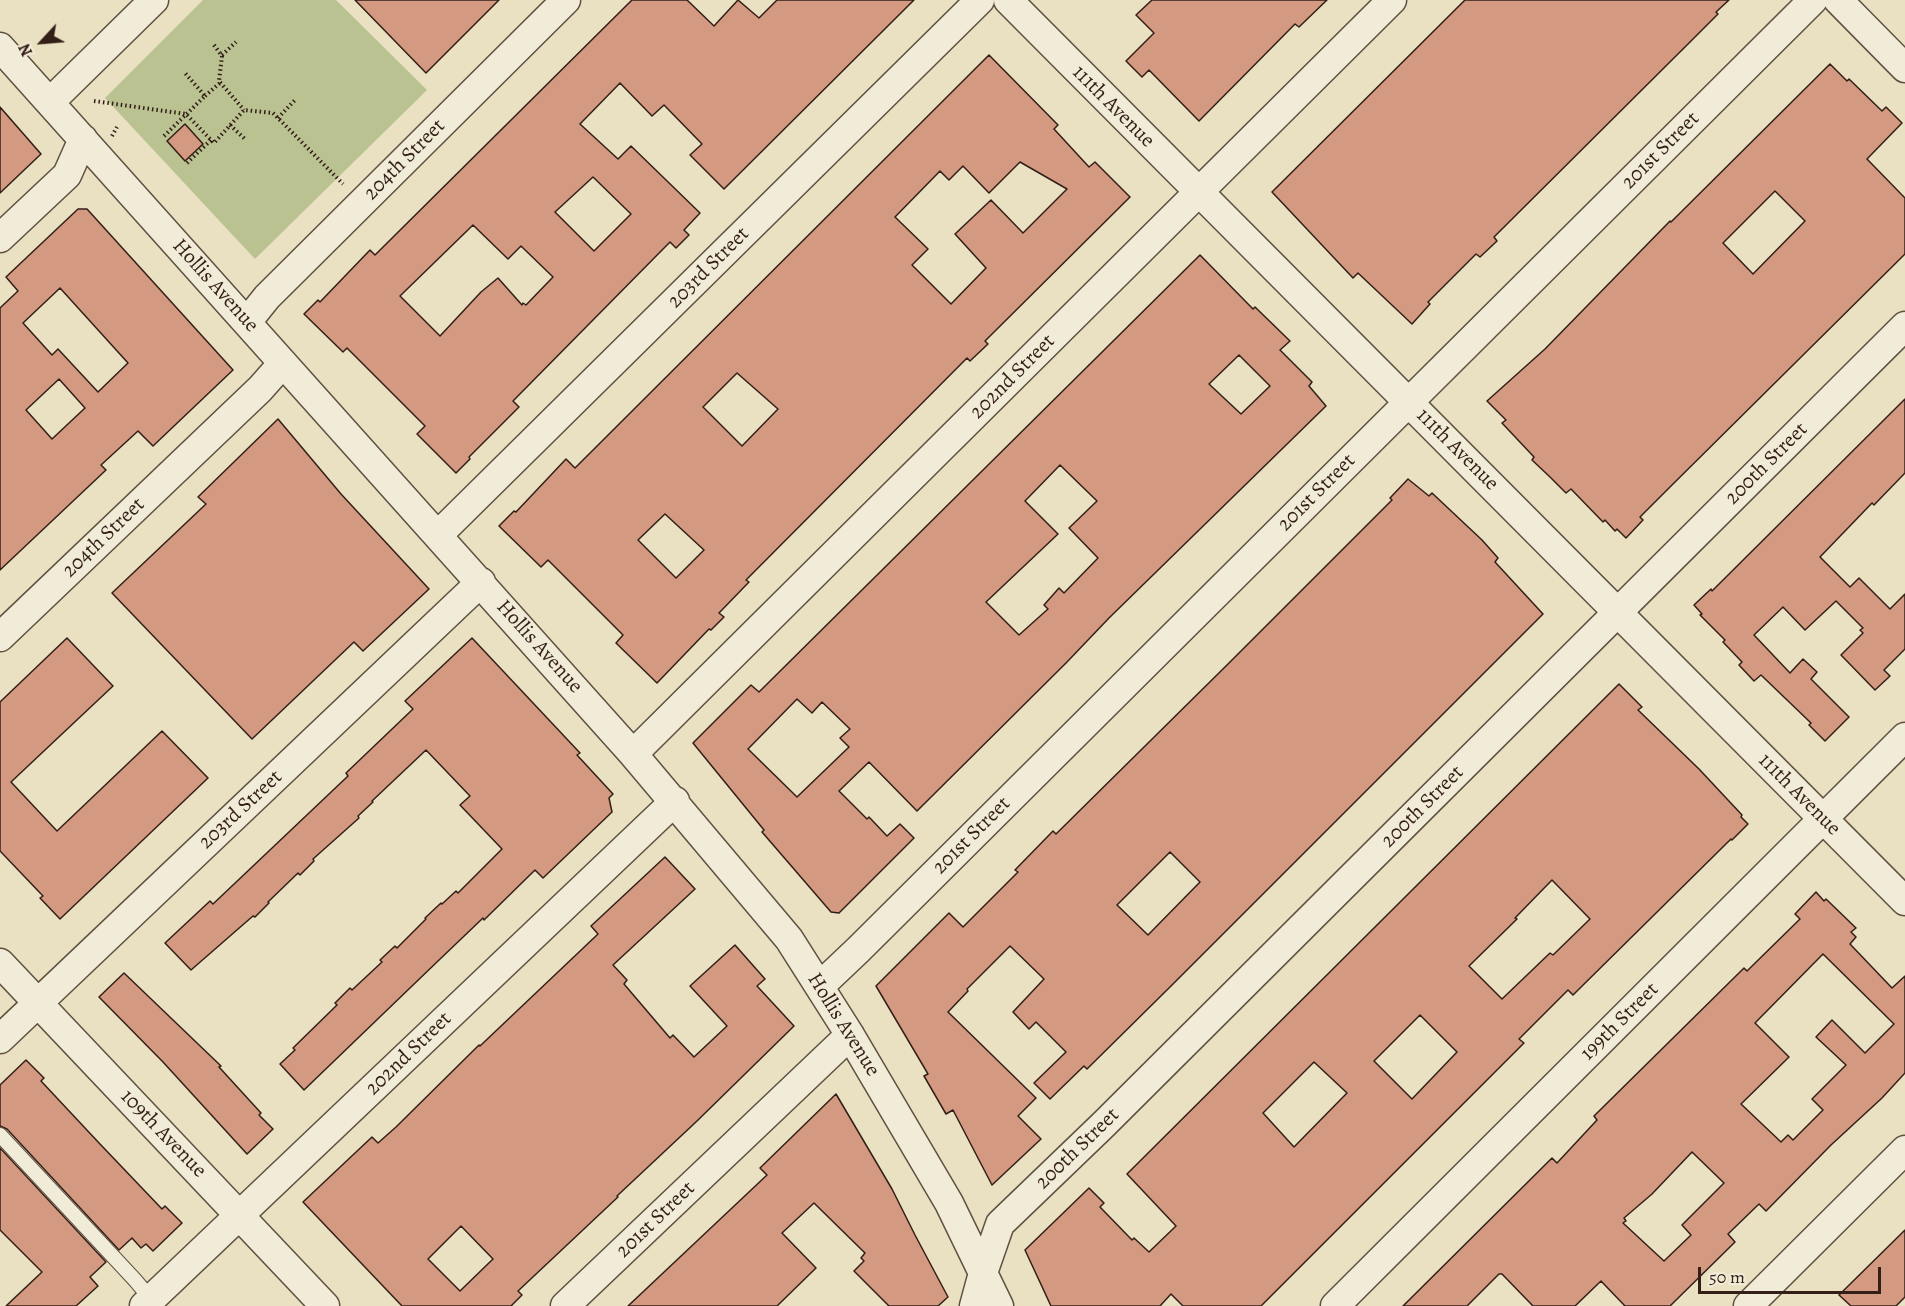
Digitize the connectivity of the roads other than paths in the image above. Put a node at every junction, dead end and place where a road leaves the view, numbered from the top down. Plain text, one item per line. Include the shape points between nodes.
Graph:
1 (154, 0) edge
2 (567, 0) edge
3 (980, 0) edge
4 (1008, 0) edge
5 (1392, 0) edge
6 (1813, 0) edge
7 (1838, 0) edge
8 (0, 47) edge
9 (1905, 68) edge
10 (50, 102) junction
11 (83, 139) junction
12 (1198, 193) junction
13 (0, 238) edge
14 (247, 322) junction
15 (1905, 326) edge
16 (284, 363) junction
17 (1409, 402) junction
18 (438, 535) junction
19 (481, 582) junction
20 (1618, 612) junction
21 (0, 637) edge
22 (1905, 738) edge
23 (633, 754) junction
24 (675, 801) junction
25 (1823, 819) junction
26 (1905, 901) edge
27 (0, 963) edge
28 (820, 986) junction
29 (38, 1003) junction
30 (850, 1035) junction
31 (0, 1039) edge
32 (0, 1135) edge
33 (1905, 1150) edge
34 (240, 1215) junction
35 (983, 1273) junction
36 (147, 1303) edge
37 (325, 1306) edge
38 (565, 1306) edge
39 (974, 1306) edge
40 (999, 1306) edge
41 (1335, 1306) edge
42 (1748, 1306) edge

1 - 10 street
2 - 14 street, 204th Street via 267,297
3 - 18 street, 203rd Street
4 - 12 street, 111th Avenue
5 - 12 street, 202nd Street
6 - 17 street, 201st Street
7 - 9 street
8 - 10 street, Hollis Avenue
10 - 11 street, Hollis Avenue
11 - 13 street via 67,175
11 - 14 street, Hollis Avenue
12 - 17 street, 111th Avenue
12 - 23 street, 202nd Street
14 - 16 street, Hollis Avenue
15 - 20 street, 200th Street
16 - 18 street, Hollis Avenue
16 - 21 street, 204th Street
17 - 20 street, 111th Avenue
17 - 28 street, 201st Street
18 - 19 street, Hollis Avenue
19 - 23 street, Hollis Avenue
19 - 29 street, 203rd Street
20 - 25 street, 111th Avenue
20 - 35 street, 200th Street via 1000,1224
22 - 25 street, 199th Street
23 - 24 street, Hollis Avenue
24 - 28 street, Hollis Avenue via 789,939
24 - 34 street, 202nd Street
25 - 26 street, 111th Avenue
25 - 41 street, 199th Street
27 - 29 street, 109th Avenue
28 - 30 street, Hollis Avenue
29 - 31 street, 203rd Street
29 - 34 street, 109th Avenue
30 - 35 street, Hollis Avenue via 949,1203
30 - 38 street, 201st Street
32 - 36 lane via 128,1272
33 - 42 street
34 - 36 street, 202nd Street
34 - 37 street, 109th Avenue
35 - 39 street, 200th Street
35 - 40 street, Hollis Avenue

